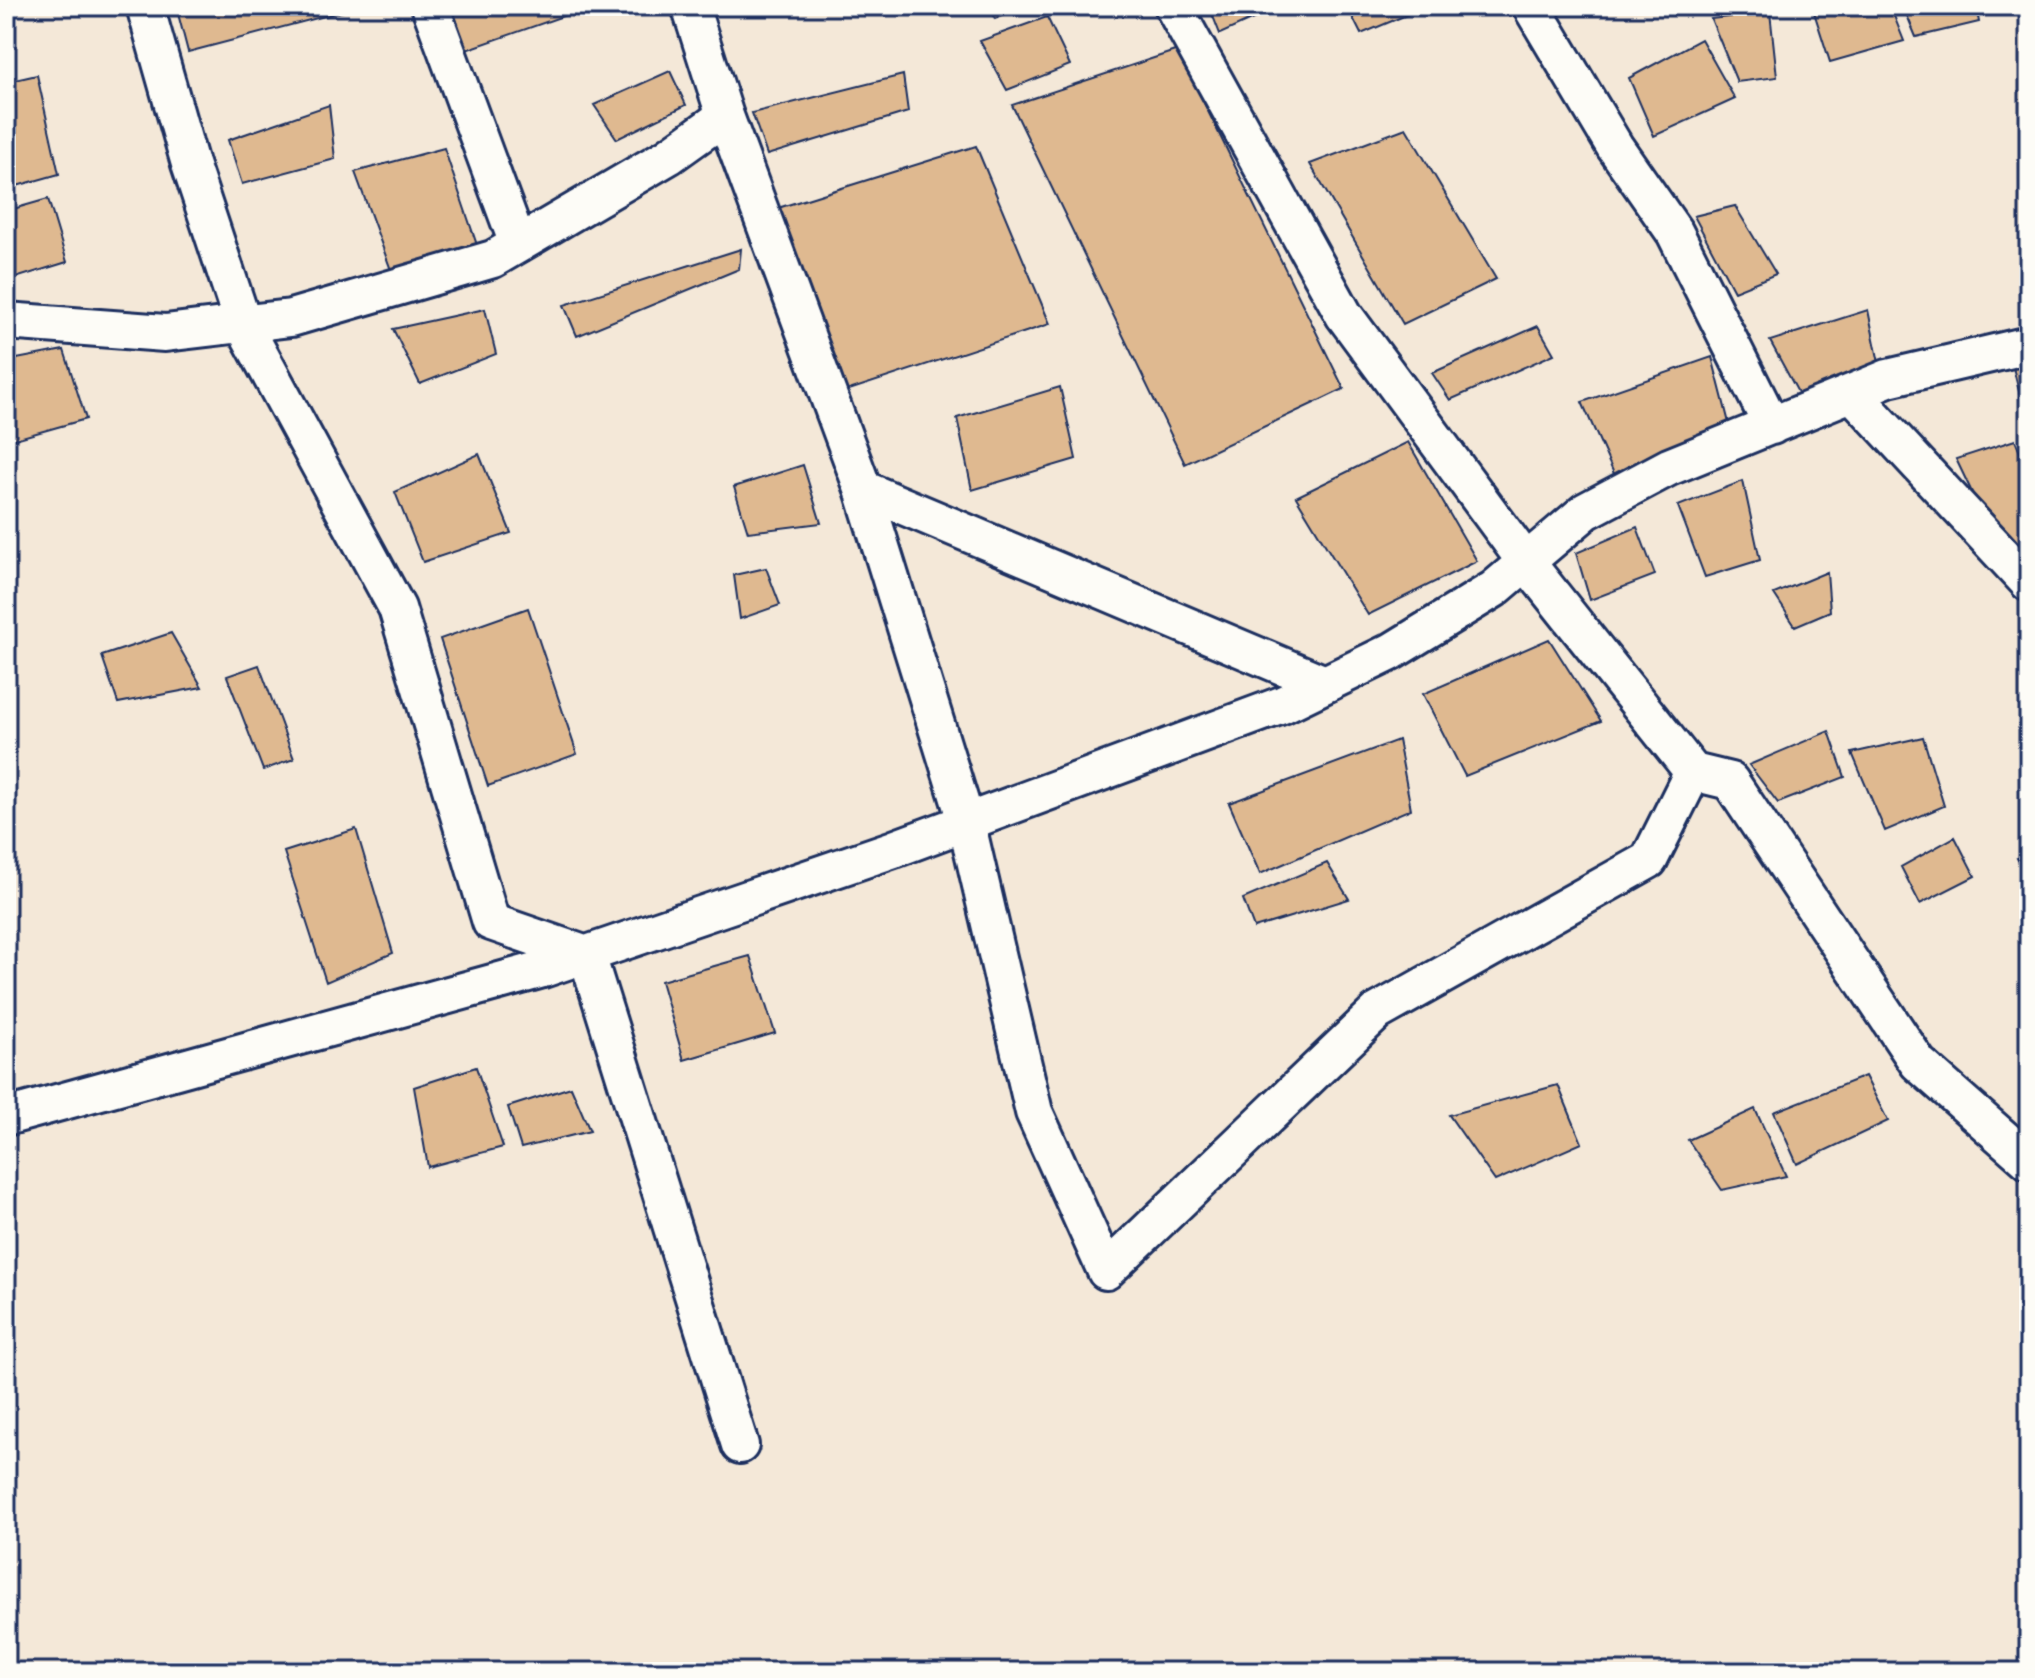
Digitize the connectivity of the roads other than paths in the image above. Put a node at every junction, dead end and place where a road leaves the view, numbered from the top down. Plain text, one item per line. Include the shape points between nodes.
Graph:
1 (145, 6) edge
2 (430, 6) edge
3 (690, 6) edge
4 (1173, 6) edge
5 (1531, 6) edge
6 (725, 116) junction
7 (518, 244) junction
8 (6, 321) edge
9 (243, 324) junction
10 (2029, 345) edge
11 (1852, 393) junction
12 (1772, 426) junction
13 (863, 489) junction
14 (1526, 562) junction
15 (2029, 583) edge
16 (1325, 684) junction
17 (1693, 772) junction
18 (966, 821) junction
19 (587, 955) junction
20 (6, 1117) edge
21 (2029, 1161) edge
22 (740, 1445) dead end

1 - 9 street
2 - 7 street
3 - 6 street
4 - 14 street via 1344,315
5 - 12 street via 1615,147 1675,233
6 - 7 street via 669,156
6 - 13 street
7 - 9 street via 493,259 291,318
8 - 9 street via 165,333
9 - 19 street via 397,608 491,922
10 - 11 street via 1888,378
11 - 12 street
11 - 15 street
12 - 14 street via 1669,467 1586,511
13 - 16 street
13 - 18 street
14 - 16 street via 1494,589 1391,652
14 - 17 street
16 - 18 street via 1282,705
17 - 18 street via 1649,860 1377,1012 1106,1271 1034,1112
17 - 21 street via 1730,781 1918,1063
18 - 19 street
19 - 20 street
19 - 22 street

